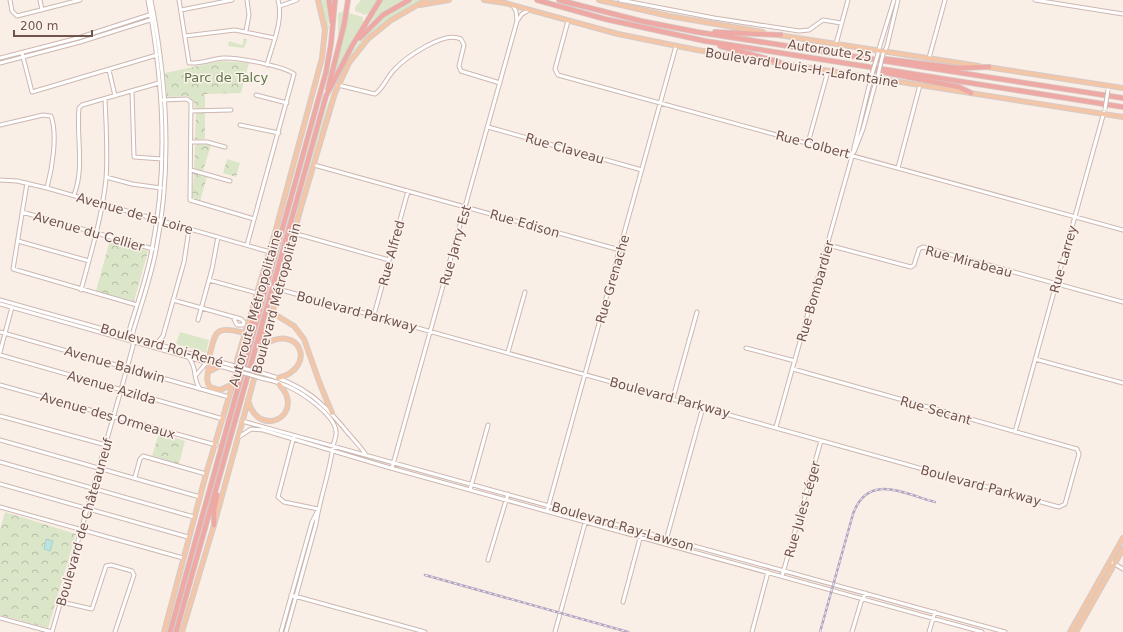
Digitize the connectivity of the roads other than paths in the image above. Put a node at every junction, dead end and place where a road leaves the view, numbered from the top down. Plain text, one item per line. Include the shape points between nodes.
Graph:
1 (10, 0) edge
2 (40, 0) edge
3 (80, 0) edge
4 (148, 0) edge
5 (151, 0) edge
6 (179, 0) edge
7 (232, 0) edge
8 (246, 0) edge
9 (278, 0) edge
10 (297, 0) edge
11 (318, 0) edge
12 (328, 0) edge
13 (336, 0) edge
14 (348, 0) edge
15 (380, 0) edge
16 (409, 0) edge
17 (426, 0) edge
18 (449, 0) edge
19 (484, 0) edge
20 (537, 0) edge
21 (558, 0) edge
22 (599, 0) edge
23 (620, 0) edge
24 (848, 0) edge
25 (894, 0) edge
26 (898, 0) edge
27 (945, 0) edge
28 (1035, 0) edge
29 (418, 5) junction
30 (280, 6) junction
31 (513, 6) junction
32 (42, 10) junction
33 (181, 10) junction
34 (529, 10) junction
35 (152, 14) junction
36 (1123, 14) edge
37 (153, 19) junction
38 (517, 21) junction
39 (568, 21) junction
40 (841, 23) junction
41 (246, 31) junction
42 (332, 32) junction
43 (697, 32) junction
44 (782, 35) junction
45 (185, 36) junction
46 (274, 38) junction
47 (705, 41) junction
48 (836, 44) junction
49 (352, 46) junction
50 (676, 46) junction
51 (878, 52) junction
52 (22, 53) junction
53 (884, 53) junction
54 (158, 55) junction
55 (861, 57) junction
56 (0, 58) edge
57 (23, 58) junction
58 (929, 58) junction
59 (779, 62) junction
60 (0, 63) edge
61 (844, 63) junction
62 (267, 65) junction
63 (989, 68) junction
64 (109, 70) junction
65 (828, 71) junction
66 (872, 76) junction
67 (877, 77) junction
68 (161, 82) junction
69 (500, 83) junction
70 (338, 85) junction
71 (920, 85) junction
72 (1108, 88) junction
73 (1123, 88) edge
74 (132, 91) junction
75 (971, 93) junction
76 (256, 95) dead end
77 (115, 96) junction
78 (326, 96) junction
79 (1123, 98) edge
80 (105, 99) junction
81 (162, 100) junction
82 (287, 103) junction
83 (661, 103) junction
84 (1123, 107) edge
85 (230, 110) dead end
86 (191, 111) junction
87 (1104, 112) junction
88 (1123, 117) edge
89 (240, 124) dead end
90 (0, 125) edge
91 (488, 127) junction
92 (279, 133) junction
93 (192, 142) junction
94 (808, 143) junction
95 (225, 147) dead end
96 (852, 155) junction
97 (163, 159) junction
98 (314, 165) junction
99 (898, 168) junction
100 (191, 170) junction
101 (642, 170) junction
102 (106, 177) junction
103 (0, 180) edge
104 (230, 181) dead end
105 (26, 183) junction
106 (47, 188) junction
107 (161, 188) junction
108 (408, 191) junction
109 (74, 195) junction
110 (102, 204) junction
111 (466, 207) junction
112 (22, 212) junction
113 (1075, 216) junction
114 (254, 219) junction
115 (158, 220) junction
116 (189, 229) junction
117 (1123, 230) edge
118 (96, 233) junction
119 (294, 234) junction
120 (218, 237) junction
121 (18, 241) junction
122 (247, 245) junction
123 (828, 245) junction
124 (154, 249) junction
125 (620, 250) junction
126 (270, 252) junction
127 (389, 260) junction
128 (89, 261) junction
129 (272, 263) junction
130 (209, 280) junction
131 (1056, 284) junction
132 (278, 289) junction
133 (81, 290) junction
134 (525, 292) dead end
135 (256, 293) junction
136 (0, 300) edge
137 (173, 300) junction
138 (1123, 302) edge
139 (14, 303) junction
140 (0, 304) edge
141 (139, 306) junction
142 (12, 307) junction
143 (201, 308) junction
144 (273, 308) junction
145 (697, 312) dead end
146 (374, 315) junction
147 (264, 316) junction
148 (233, 317) dead end
149 (198, 320) dead end
150 (431, 331) junction
151 (0, 332) edge
152 (5, 333) junction
153 (244, 333) junction
154 (131, 336) junction
155 (133, 342) junction
156 (156, 343) junction
157 (264, 345) junction
158 (746, 348) dead end
159 (262, 351) junction
160 (0, 352) edge
161 (508, 352) junction
162 (0, 355) edge
163 (189, 358) junction
164 (1035, 359) junction
165 (208, 361) junction
166 (795, 361) junction
167 (220, 366) junction
168 (127, 368) junction
169 (237, 368) junction
170 (793, 369) junction
171 (208, 372) junction
172 (585, 374) junction
173 (196, 375) junction
174 (278, 378) junction
175 (1123, 383) edge
176 (233, 384) junction
177 (279, 384) junction
178 (0, 385) edge
179 (200, 389) junction
180 (122, 390) junction
181 (229, 397) junction
182 (673, 398) junction
183 (248, 400) junction
184 (703, 407) junction
185 (332, 413) junction
186 (0, 416) edge
187 (114, 416) junction
188 (223, 419) junction
189 (242, 421) junction
190 (488, 425) dead end
191 (776, 427) junction
192 (1015, 432) junction
193 (293, 437) junction
194 (238, 438) junction
195 (0, 440) edge
196 (821, 441) junction
197 (106, 445) junction
198 (216, 445) junction
199 (333, 449) junction
200 (366, 455) junction
201 (0, 462) edge
202 (394, 462) junction
203 (99, 468) junction
204 (392, 468) junction
205 (206, 474) junction
206 (437, 474) junction
207 (220, 475) junction
208 (135, 478) junction
209 (435, 480) junction
210 (0, 484) edge
211 (472, 484) junction
212 (92, 488) junction
213 (470, 490) junction
214 (508, 494) junction
215 (200, 497) junction
216 (506, 500) junction
217 (549, 505) junction
218 (0, 507) edge
219 (1061, 507) joint
220 (86, 508) junction
221 (318, 509) junction
222 (547, 511) junction
223 (587, 516) junction
224 (194, 517) junction
225 (585, 522) junction
226 (214, 525) junction
227 (80, 530) junction
228 (642, 531) junction
229 (188, 537) junction
230 (641, 537) junction
231 (666, 538) junction
232 (1123, 538) edge
233 (665, 544) junction
234 (1123, 549) edge
235 (183, 558) junction
236 (488, 560) dead end
237 (1112, 562) junction
238 (770, 567) junction
239 (784, 570) junction
240 (1123, 570) edge
241 (768, 572) junction
242 (782, 576) junction
243 (866, 593) junction
244 (291, 595) junction
245 (296, 596) junction
246 (863, 599) junction
247 (61, 602) junction
248 (623, 602) dead end
249 (935, 612) junction
250 (945, 615) junction
251 (0, 618) edge
252 (933, 618) junction
253 (944, 621) junction
254 (52, 632) edge
255 (115, 632) edge
256 (164, 632) edge
257 (170, 632) edge
258 (176, 632) edge
259 (182, 632) edge
260 (281, 632) edge
261 (286, 632) edge
262 (424, 632) edge
263 (555, 632) edge
264 (752, 632) edge
265 (852, 632) edge
266 (929, 632) edge
267 (982, 632) edge
268 (1006, 632) edge
269 (1070, 632) edge
270 (1076, 632) edge

1 - 32 street via 12,12 17,16
2 - 32 street
3 - 32 street
4 - 35 street, Boulevard de Châteauneuf
5 - 35 street, Boulevard de Châteauneuf
6 - 33 street
7 - 33 street
8 - 41 street via 249,15
9 - 30 street
10 - 30 street
11 - 126 main road, Boulevard Métropolitain via 324,25 324,50
12 - 42 highway
13 - 42 highway, Autoroute Métropolitaine
14 - 78 highway via 346,18
15 - 49 highway, Autoroute Métropolitaine
16 - 49 highway via 377,20
17 - 29 main road, Boulevard Métropolitain
18 - 29 main road
19 - 31 main road, Boulevard Louis-H.-Lafontaine
20 - 47 highway, Autoroute 25 via 614,21
21 - 43 highway, Autoroute 25
22 - 44 main road via 672,16
23 - 40 street via 799,31 809,30 823,20
24 - 40 street
25 - 51 street, Rue Bombardier
26 - 53 street, Rue Bombardier
27 - 58 street
28 - 36 street
29 - 70 main road, Boulevard Métropolitain via 390,21 368,39
30 - 46 street
31 - 34 main road, Boulevard Louis-H.-Lafontaine
31 - 38 street
33 - 45 street
34 - 38 street
34 - 39 main road, Boulevard Louis-H.-Lafontaine
35 - 37 street, Boulevard de Châteauneuf
35 - 52 street
37 - 54 street, Boulevard de Châteauneuf
37 - 57 street
38 - 69 street, Rue Jarry Est
39 - 50 main road, Boulevard Louis-H.-Lafontaine
39 - 83 street, Rue Colbert via 555,69 557,74
40 - 48 street
41 - 45 street via 224,30
41 - 46 street
42 - 129 highway, Autoroute Métropolitaine via 326,72
43 - 44 highway
43 - 55 highway, Autoroute 25
44 - 48 main road
45 - 62 street via 190,63 230,58
46 - 62 street
47 - 59 highway
47 - 61 highway, Autoroute 25
48 - 51 main road
49 - 78 highway, Autoroute Métropolitaine
50 - 59 main road, Boulevard Louis-H.-Lafontaine
50 - 83 street, Rue Grenache
51 - 53 main road
51 - 66 street, Rue Bombardier, bridge
52 - 56 street
52 - 57 street
53 - 58 main road
53 - 67 street, Rue Bombardier, bridge
54 - 64 street
54 - 68 street, Boulevard de Châteauneuf
55 - 63 highway via 900,59 971,69
55 - 79 highway, Autoroute 25
57 - 60 street
57 - 64 street via 32,92
58 - 63 main road
59 - 65 main road, Boulevard Louis-H.-Lafontaine
61 - 75 highway via 959,87
61 - 84 highway, Autoroute 25
62 - 82 street via 294,74
63 - 72 main road
64 - 77 street
65 - 66 main road, Boulevard Louis-H.-Lafontaine
65 - 94 street
66 - 67 main road, Boulevard Louis-H.-Lafontaine
66 - 96 street, Rue Bombardier
67 - 71 main road, Boulevard Louis-H.-Lafontaine
67 - 96 street, Rue Bombardier via 863,129
68 - 74 street
68 - 81 street, Boulevard de Châteauneuf
69 - 70 street via 461,71 459,66 464,44 461,39 455,38 428,46 411,55 395,69 375,94
69 - 91 street, Rue Jarry Est
70 - 98 main road, Boulevard Métropolitain
71 - 75 main road, Boulevard Louis-H.-Lafontaine
71 - 99 street
72 - 73 main road
72 - 87 street, Rue Larrey, bridge
74 - 77 street
74 - 97 street via 134,157
75 - 87 main road, Boulevard Louis-H.-Lafontaine
76 - 82 street
77 - 80 street
78 - 147 highway, Autoroute Métropolitaine
80 - 102 street
80 - 109 street via 79,108 80,170 78,187
81 - 86 street via 188,99
81 - 97 street, Boulevard de Châteauneuf
82 - 92 street
83 - 94 street, Rue Colbert
83 - 101 street, Rue Grenache
85 - 86 street
86 - 93 street
87 - 88 main road, Boulevard Louis-H.-Lafontaine
87 - 113 street, Rue Larrey
89 - 92 street
90 - 106 street via 43,115 51,116 52,164
91 - 101 street, Rue Claveau
91 - 111 street, Rue Jarry Est
92 - 114 street
93 - 95 street via 207,142
93 - 100 street
94 - 96 street, Rue Colbert
96 - 99 street, Rue Colbert
96 - 123 street, Rue Bombardier
97 - 107 street, Boulevard de Châteauneuf
98 - 108 street, Rue Edison
98 - 119 main road, Boulevard Métropolitain
99 - 113 street, Rue Colbert
100 - 104 street
100 - 114 street via 192,201
101 - 125 street, Rue Grenache
102 - 107 street
102 - 110 street
103 - 105 street, Avenue de la Loire
105 - 106 street, Avenue de la Loire
105 - 112 street
106 - 109 street, Avenue de la Loire
107 - 115 street, Boulevard de Châteauneuf
108 - 111 street, Rue Edison
108 - 127 street, Rue Alfred
109 - 110 street, Avenue de la Loire
110 - 115 street, Avenue de la Loire
110 - 118 street
111 - 125 street, Rue Edison
111 - 150 street, Rue Jarry Est
112 - 118 street, Avenue du Cellier
112 - 121 street
113 - 117 street, Rue Colbert
113 - 131 street, Rue Larrey
114 - 122 street
115 - 116 street, Avenue de la Loire
115 - 124 street, Boulevard de Châteauneuf
116 - 120 street, Avenue de la Loire
116 - 137 street via 184,262
118 - 124 street, Avenue du Cellier
118 - 128 street
119 - 127 street
119 - 132 main road, Boulevard Métropolitain
120 - 122 street, Avenue de la Loire
120 - 130 street
121 - 128 street
121 - 133 street via 13,268
122 - 126 street, Avenue de la Loire
123 - 131 street, Rue Mirabeau via 911,267 919,249 923,247
123 - 166 street, Rue Bombardier
124 - 141 street, Boulevard de Châteauneuf
125 - 172 street, Rue Grenache
126 - 135 main road, Boulevard Métropolitain
127 - 146 street, Rue Alfred
128 - 133 street
129 - 169 highway
129 - 257 highway, Autoroute Métropolitaine
130 - 135 street
130 - 143 street
131 - 138 street, Rue Mirabeau
131 - 164 street, Rue Larrey
132 - 144 main road, Boulevard Métropolitain
132 - 146 street, Boulevard Parkway
133 - 141 street
134 - 161 street
135 - 153 main road, Boulevard Métropolitain
136 - 139 street, Boulevard Roi-René
137 - 143 street
137 - 156 street via 163,337
139 - 142 street
139 - 154 street, Boulevard Roi-René
140 - 142 street, Boulevard Roi-René
141 - 154 street, Boulevard de Châteauneuf via 129,331
142 - 152 street
142 - 155 street, Boulevard Roi-René
143 - 148 street
143 - 149 street
144 - 157 main road, Boulevard Métropolitain
144 - 185 main road via 276,315 294,326 304,338
145 - 182 street
146 - 150 street, Boulevard Parkway
147 - 159 highway
147 - 207 highway, Autoroute Métropolitaine
150 - 161 street, Boulevard Parkway
150 - 202 street, Rue Jarry Est
151 - 152 street, Avenue Baldwin
152 - 160 street
152 - 168 street, Avenue Baldwin
153 - 165 main road via 227,329 217,333
153 - 169 main road, Boulevard Métropolitain via 236,360
154 - 155 street, Boulevard de Châteauneuf
154 - 156 street, Boulevard Roi-René
155 - 163 street, Boulevard Roi-René
155 - 168 street, Boulevard de Châteauneuf
156 - 165 street, Boulevard Roi-René
157 - 159 main road, Boulevard Métropolitain
157 - 174 main road via 285,338 293,342 299,350 300,360 297,368 290,374
158 - 166 street
159 - 183 main road, Boulevard Métropolitain
161 - 172 street, Boulevard Parkway
162 - 180 street, Avenue Azilda
163 - 165 street, Boulevard Roi-René
163 - 173 street via 194,364
164 - 175 street
164 - 192 street, Rue Larrey
165 - 167 street, Boulevard Roi-René
165 - 171 main road
165 - 173 street
165 - 174 street, Boulevard Roi-René, bridge via 231,364
166 - 170 street, Rue Bombardier
167 - 171 main road
167 - 177 street, Boulevard Roi-René, bridge
168 - 179 street, Avenue Baldwin
168 - 180 street, Boulevard de Châteauneuf
169 - 176 main road, Boulevard Métropolitain
170 - 191 street, Rue Bombardier
170 - 192 street, Rue Secant
171 - 176 main road via 207,382 214,389 222,390
172 - 182 street, Boulevard Parkway
172 - 217 street, Rue Grenache
173 - 179 street
174 - 185 street, Boulevard Roi-René via 307,391
176 - 181 main road, Boulevard Métropolitain
177 - 183 main road via 286,394 288,403 285,412 278,419 267,421 259,418 252,411
177 - 199 street, Boulevard Roi-René via 304,396 328,417 336,430
178 - 187 street, Avenue des Ormeaux
179 - 181 street, Avenue Baldwin
180 - 187 street, Boulevard de Châteauneuf
180 - 188 street, Avenue Azilda
181 - 188 main road, Boulevard Métropolitain
182 - 184 street, Boulevard Parkway
183 - 189 main road, Boulevard Métropolitain
184 - 191 street, Boulevard Parkway
184 - 231 street
185 - 200 street, Boulevard Roi-René
186 - 197 street
187 - 197 street, Boulevard de Châteauneuf
187 - 198 street, Avenue des Ormeaux
188 - 198 main road, Boulevard Métropolitain
189 - 193 street, Boulevard Ray-Lawson
189 - 194 main road, Boulevard Métropolitain
190 - 211 street
191 - 196 street, Boulevard Parkway
192 - 219 street, Rue Secant via 1079,451 1066,502
193 - 194 street, Boulevard Ray-Lawson via 255,428 247,430
193 - 199 street, Boulevard Ray-Lawson
193 - 221 street via 278,497 284,502
194 - 226 main road, Boulevard Métropolitain
195 - 203 street
196 - 219 street, Boulevard Parkway
196 - 239 street, Rue Jules Léger
197 - 203 street, Boulevard de Châteauneuf
198 - 205 main road, Boulevard Métropolitain
199 - 200 street, Boulevard Ray-Lawson
199 - 204 street, Boulevard Ray-Lawson
199 - 221 street, Boulevard Roi-René
200 - 202 street, Boulevard Ray-Lawson
201 - 212 street
202 - 204 street, Rue Jarry Est
202 - 206 street, Boulevard Ray-Lawson
203 - 208 street
203 - 212 street, Boulevard de Châteauneuf
204 - 209 street, Boulevard Ray-Lawson
205 - 208 street via 143,456
205 - 215 main road, Boulevard Métropolitain
206 - 209 street
206 - 211 street, Boulevard Ray-Lawson
207 - 226 highway
207 - 258 highway, Autoroute Métropolitaine
208 - 215 street
209 - 213 street, Boulevard Ray-Lawson
210 - 220 street
211 - 213 street
211 - 214 street, Boulevard Ray-Lawson
212 - 220 street, Boulevard de Châteauneuf
212 - 224 street
213 - 216 street, Boulevard Ray-Lawson
214 - 216 street
214 - 217 street, Boulevard Ray-Lawson
215 - 224 main road, Boulevard Métropolitain
216 - 222 street, Boulevard Ray-Lawson
216 - 236 street
217 - 222 street, Rue Grenache
217 - 223 street, Boulevard Ray-Lawson
218 - 227 street
220 - 227 street, Boulevard de Châteauneuf
220 - 229 street
221 - 244 street
221 - 245 street
222 - 225 street, Boulevard Ray-Lawson
223 - 225 street
223 - 228 street, Boulevard Ray-Lawson
224 - 229 main road, Boulevard Métropolitain
225 - 230 street, Boulevard Ray-Lawson
225 - 263 street
226 - 259 main road, Boulevard Métropolitain
227 - 235 street
227 - 247 street, Boulevard de Châteauneuf
228 - 230 street
228 - 231 street, Boulevard Ray-Lawson
229 - 235 main road, Boulevard Métropolitain
230 - 233 street, Boulevard Ray-Lawson
230 - 248 street
231 - 233 street
231 - 238 street, Boulevard Ray-Lawson
232 - 237 main road
233 - 241 street, Boulevard Ray-Lawson
234 - 237 main road
235 - 256 main road, Boulevard Métropolitain
237 - 240 street
237 - 269 main road
237 - 270 main road
238 - 239 street, Boulevard Ray-Lawson
238 - 241 street
239 - 242 street, Rue Jules Léger
239 - 243 street, Boulevard Ray-Lawson
241 - 242 street, Boulevard Ray-Lawson
241 - 264 street
242 - 246 street, Boulevard Ray-Lawson
243 - 246 street
243 - 249 street, Boulevard Ray-Lawson
244 - 245 street
244 - 260 street
245 - 261 street
245 - 262 street
246 - 252 street, Boulevard Ray-Lawson
246 - 265 street
247 - 254 street, Boulevard de Châteauneuf
247 - 255 street via 92,609 106,566 111,564 133,571
249 - 250 street, Boulevard Ray-Lawson
249 - 252 street
250 - 253 street
250 - 268 street, Boulevard Ray-Lawson
251 - 254 street
252 - 253 street, Boulevard Ray-Lawson
252 - 266 street
253 - 267 street, Boulevard Ray-Lawson

